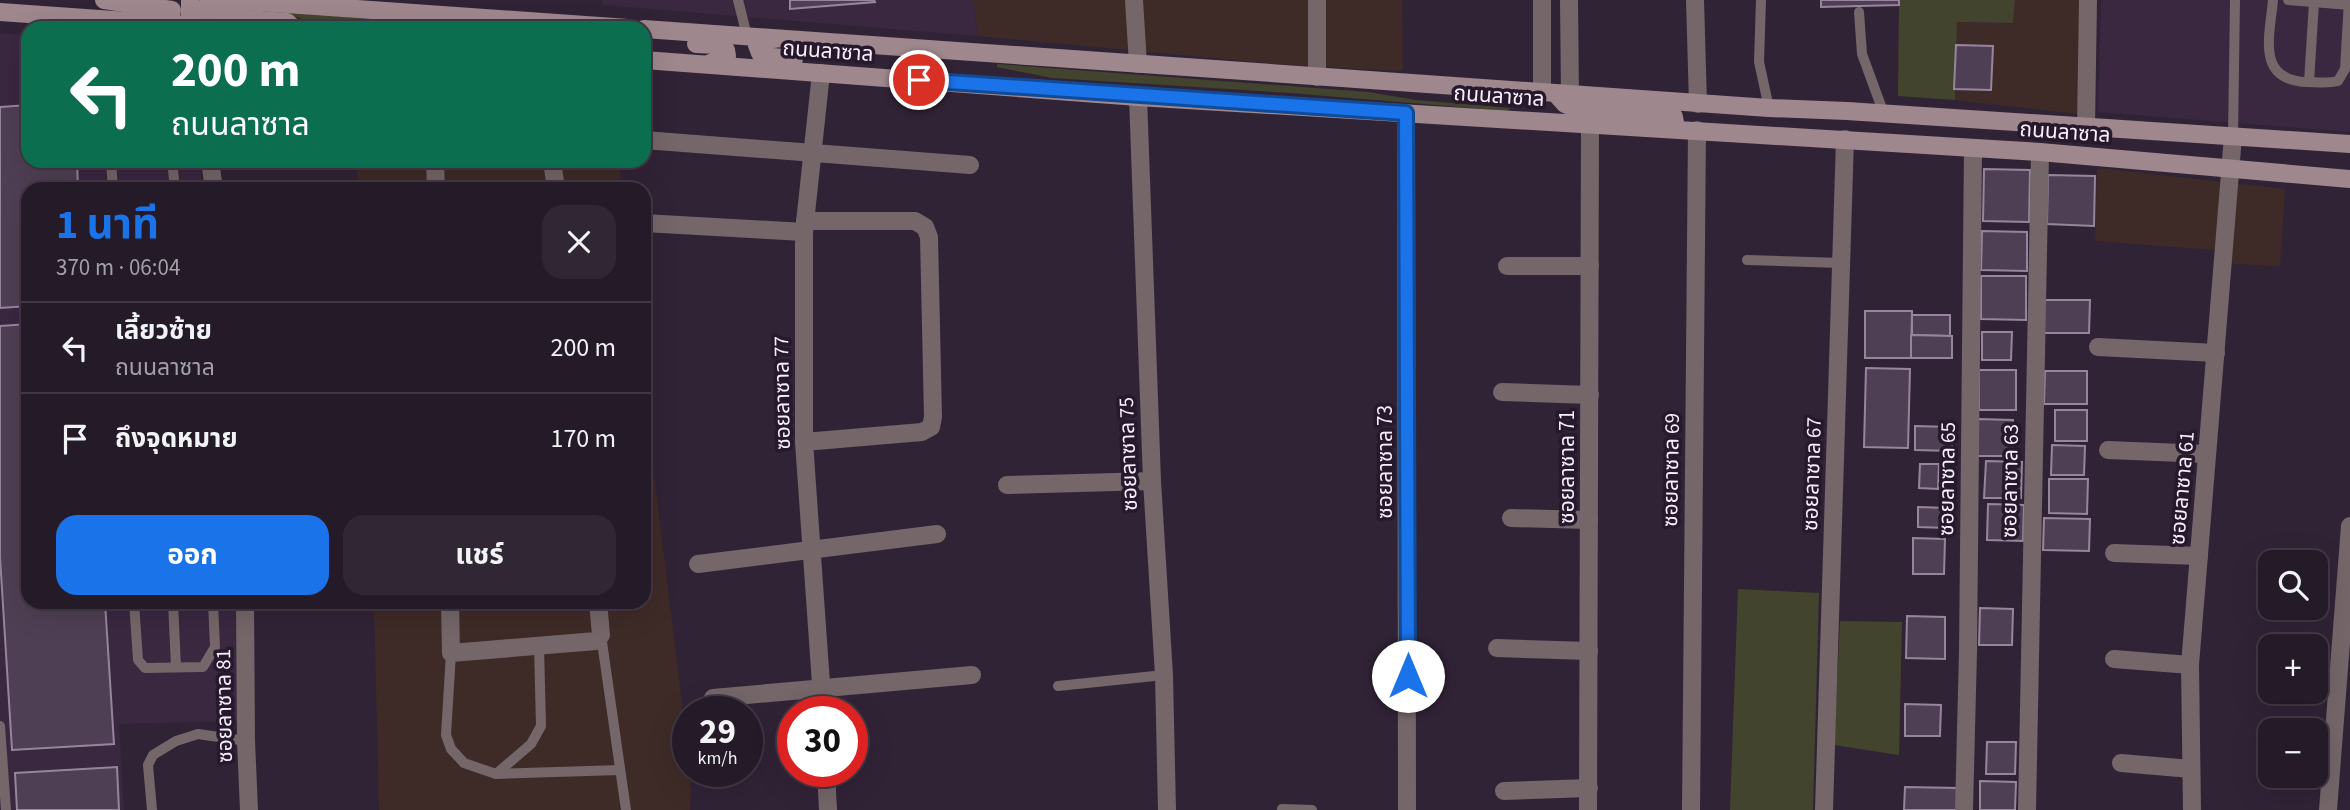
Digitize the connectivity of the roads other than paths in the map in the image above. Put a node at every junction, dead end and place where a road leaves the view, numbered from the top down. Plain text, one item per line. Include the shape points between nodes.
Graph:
1 (104, 0) edge
2 (190, 0) edge
3 (229, 0) edge
4 (738, 0) edge
5 (1133, 0) edge
6 (1317, 0) edge
7 (1542, 0) edge
8 (1569, 0) edge
9 (1695, 0) edge
10 (1761, 0) edge
11 (2088, 0) edge
12 (2235, 0) edge
13 (2273, 0) edge
14 (2288, 0) edge
15 (239, 1) edge
16 (269, 1) edge
17 (2314, 2) junction
18 (2349, 3) edge
19 (0, 12) edge
20 (1859, 12) dead end
21 (449, 16) junction
22 (97, 21) edge
23 (166, 21) edge
24 (190, 21) edge
25 (274, 21) edge
26 (469, 21) edge
27 (524, 21) edge
28 (651, 29) edge
29 (747, 36) junction
30 (779, 39) junction
31 (651, 41) edge
32 (651, 61) edge
33 (1138, 64) junction
34 (705, 65) junction
35 (821, 73) junction
36 (1317, 77) junction
37 (1388, 82) junction
38 (2309, 82) junction
39 (1018, 88) junction
40 (1556, 94) junction
41 (1138, 97) junction
42 (1698, 104) junction
43 (1769, 108) junction
44 (1406, 113) junction
45 (1884, 114) junction
46 (1507, 120) junction
47 (1532, 122) junction
48 (1590, 124) junction
49 (2085, 127) junction
50 (1666, 129) junction
51 (1697, 130) junction
52 (2233, 136) junction
53 (1837, 139) junction
54 (651, 141) edge
55 (2350, 144) edge
56 (1973, 149) junction
57 (2040, 152) junction
58 (811, 155) junction
59 (970, 165) dead end
60 (2231, 169) junction
61 (2350, 179) edge
62 (651, 223) edge
63 (805, 227) junction
64 (1746, 260) dead end
65 (1841, 263) junction
66 (1507, 266) dead end
67 (1590, 266) junction
68 (2098, 346) dead end
69 (2216, 353) junction
70 (1502, 392) dead end
71 (1590, 395) junction
72 (804, 442) junction
73 (2108, 450) dead end
74 (2207, 454) junction
75 (1152, 481) junction
76 (1007, 485) dead end
77 (1511, 518) dead end
78 (1589, 520) junction
79 (2350, 526) edge
80 (937, 534) dead end
81 (811, 549) junction
82 (2114, 553) dead end
83 (2199, 556) junction
84 (698, 564) dead end
85 (2348, 579) edge
86 (134, 609) edge
87 (173, 609) edge
88 (213, 609) edge
89 (245, 609) edge
90 (450, 609) edge
91 (599, 609) edge
92 (601, 635) junction
93 (539, 646) junction
94 (1497, 648) dead end
95 (1589, 652) junction
96 (451, 653) junction
97 (2114, 659) dead end
98 (2190, 664) junction
99 (176, 667) junction
100 (972, 675) dead end
101 (1164, 675) junction
102 (1058, 686) dead end
103 (822, 688) junction
104 (735, 696) edge
105 (822, 696) edge
106 (0, 726) edge
107 (246, 741) junction
108 (2121, 763) dead end
109 (2191, 769) junction
110 (620, 770) junction
111 (496, 775) junction
112 (827, 787) edge
113 (1589, 788) junction
114 (1504, 791) dead end
115 (1282, 809) edge
116 (6, 810) edge
117 (152, 810) edge
118 (249, 810) edge
119 (626, 810) edge
120 (828, 810) edge
121 (1167, 810) edge
122 (1312, 810) edge
123 (1407, 810) edge
124 (1588, 810) edge
125 (1691, 810) edge
126 (1824, 810) edge
127 (1964, 810) edge
128 (2026, 810) edge
129 (2192, 810) edge
130 (2328, 810) edge

1 - 23 street via 172,10
2 - 24 street
3 - 15 street
4 - 29 lane
5 - 33 street
6 - 36 street
7 - 40 street
8 - 40 street
9 - 42 street
10 - 43 lane via 1759,62
11 - 49 street
12 - 52 lane
13 - 38 lane via 2270,61 2291,81
14 - 17 lane
15 - 16 street
15 - 25 street via 212,5 205,13
16 - 21 street
17 - 18 lane
17 - 38 lane
18 - 38 lane via 2342,76 2330,83
19 - 22 street
20 - 45 lane via 1862,54
21 - 26 street
21 - 27 street
28 - 29 street, ถนนลาซาล
29 - 30 street, ถนนลาซาล
30 - 33 street, ถนนลาซาล
30 - 39 street via 764,38 757,45 760,53 996,75
31 - 34 street via 717,45 726,50 727,56
32 - 34 street, ถนนลาซาล
33 - 36 street, ถนนลาซาล
34 - 35 street, ถนนลาซาล
35 - 39 street, ถนนลาซาล
35 - 58 street, ซอยลาซาล 77
36 - 37 street, ถนนลาซาล
37 - 40 street, ถนนลาซาล
37 - 46 street via 1407,90 1518,104 1520,110
39 - 41 street, ถนนลาซาล
40 - 42 street, ถนนลาซาล
40 - 47 street
40 - 50 street via 1574,108 1674,117 1675,122
41 - 44 street, ถนนลาซาล
41 - 75 street, ซอยลาซาล 75
42 - 43 street, ถนนลาซาล
42 - 53 street via 1716,124 1813,129
43 - 45 street, ถนนลาซาล
44 - 46 street, ถนนลาซาล
44 - 123 street, ซอยลาซาล 73
45 - 49 street, ถนนลาซาล
46 - 47 street, ถนนลาซาล
47 - 48 street, ถนนลาซาล
48 - 50 street, ถนนลาซาล
48 - 67 street, ซอยลาซาล 71
49 - 52 street, ถนนลาซาล
50 - 51 street, ถนนลาซาล
51 - 53 street, ถนนลาซาล
51 - 125 street, ซอยลาซาล 69
52 - 55 street, ถนนลาซาล
52 - 60 street, ซอยลาซาล 61
53 - 56 street, ถนนลาซาล
53 - 65 street, ซอยลาซาล 67
54 - 58 street
56 - 57 street, ถนนลาซาล
56 - 127 street, ซอยลาซาล 65
57 - 60 street, ถนนลาซาล
57 - 128 street, ซอยลาซาล 63
58 - 59 street
58 - 63 street, ซอยลาซาล 77
60 - 61 street, ถนนลาซาล
60 - 69 street, ซอยลาซาล 61
62 - 63 street
63 - 72 street, ซอยลาซาล 77
63 - 72 street via 915,221 925,227 929,237 933,418 922,432
64 - 65 lane
65 - 126 street, ซอยลาซาล 67
66 - 67 street
67 - 71 street, ซอยลาซาล 71
68 - 69 street
69 - 74 street, ซอยลาซาล 61
70 - 71 street
71 - 78 street, ซอยลาซาล 71
72 - 81 street, ซอยลาซาล 77
73 - 74 street
74 - 83 street, ซอยลาซาล 61
75 - 76 street
75 - 101 street, ซอยลาซาล 75
77 - 78 street
78 - 95 street, ซอยลาซาล 71
79 - 85 street
80 - 81 street
81 - 84 street
81 - 103 street, ซอยลาซาล 77
82 - 83 street
83 - 98 street, ซอยลาซาล 61
85 - 130 street
86 - 99 lane via 138,660 145,668
87 - 99 lane
88 - 99 lane via 215,647 210,658 203,667
89 - 107 street, ซอยลาซาล 81
90 - 96 street
91 - 92 street
92 - 93 street via 596,640
92 - 110 lane
93 - 96 street
93 - 111 lane via 541,726 531,744
94 - 95 street
95 - 113 street, ซอยลาซาล 71
96 - 111 lane via 446,735 451,749 464,763
97 - 98 street
98 - 109 street, ซอยลาซาล 61
100 - 103 street
101 - 102 lane
101 - 121 street, ซอยลาซาล 75
103 - 104 street
103 - 105 street, ซอยลาซาล 77
106 - 116 lane
107 - 117 lane via 198,734 153,755 148,765
107 - 118 street, ซอยลาซาล 81
108 - 109 street
109 - 129 street, ซอยลาซาล 61
110 - 111 lane
110 - 119 lane
112 - 120 street
113 - 114 street
113 - 124 street, ซอยลาซาล 71
115 - 122 lane

